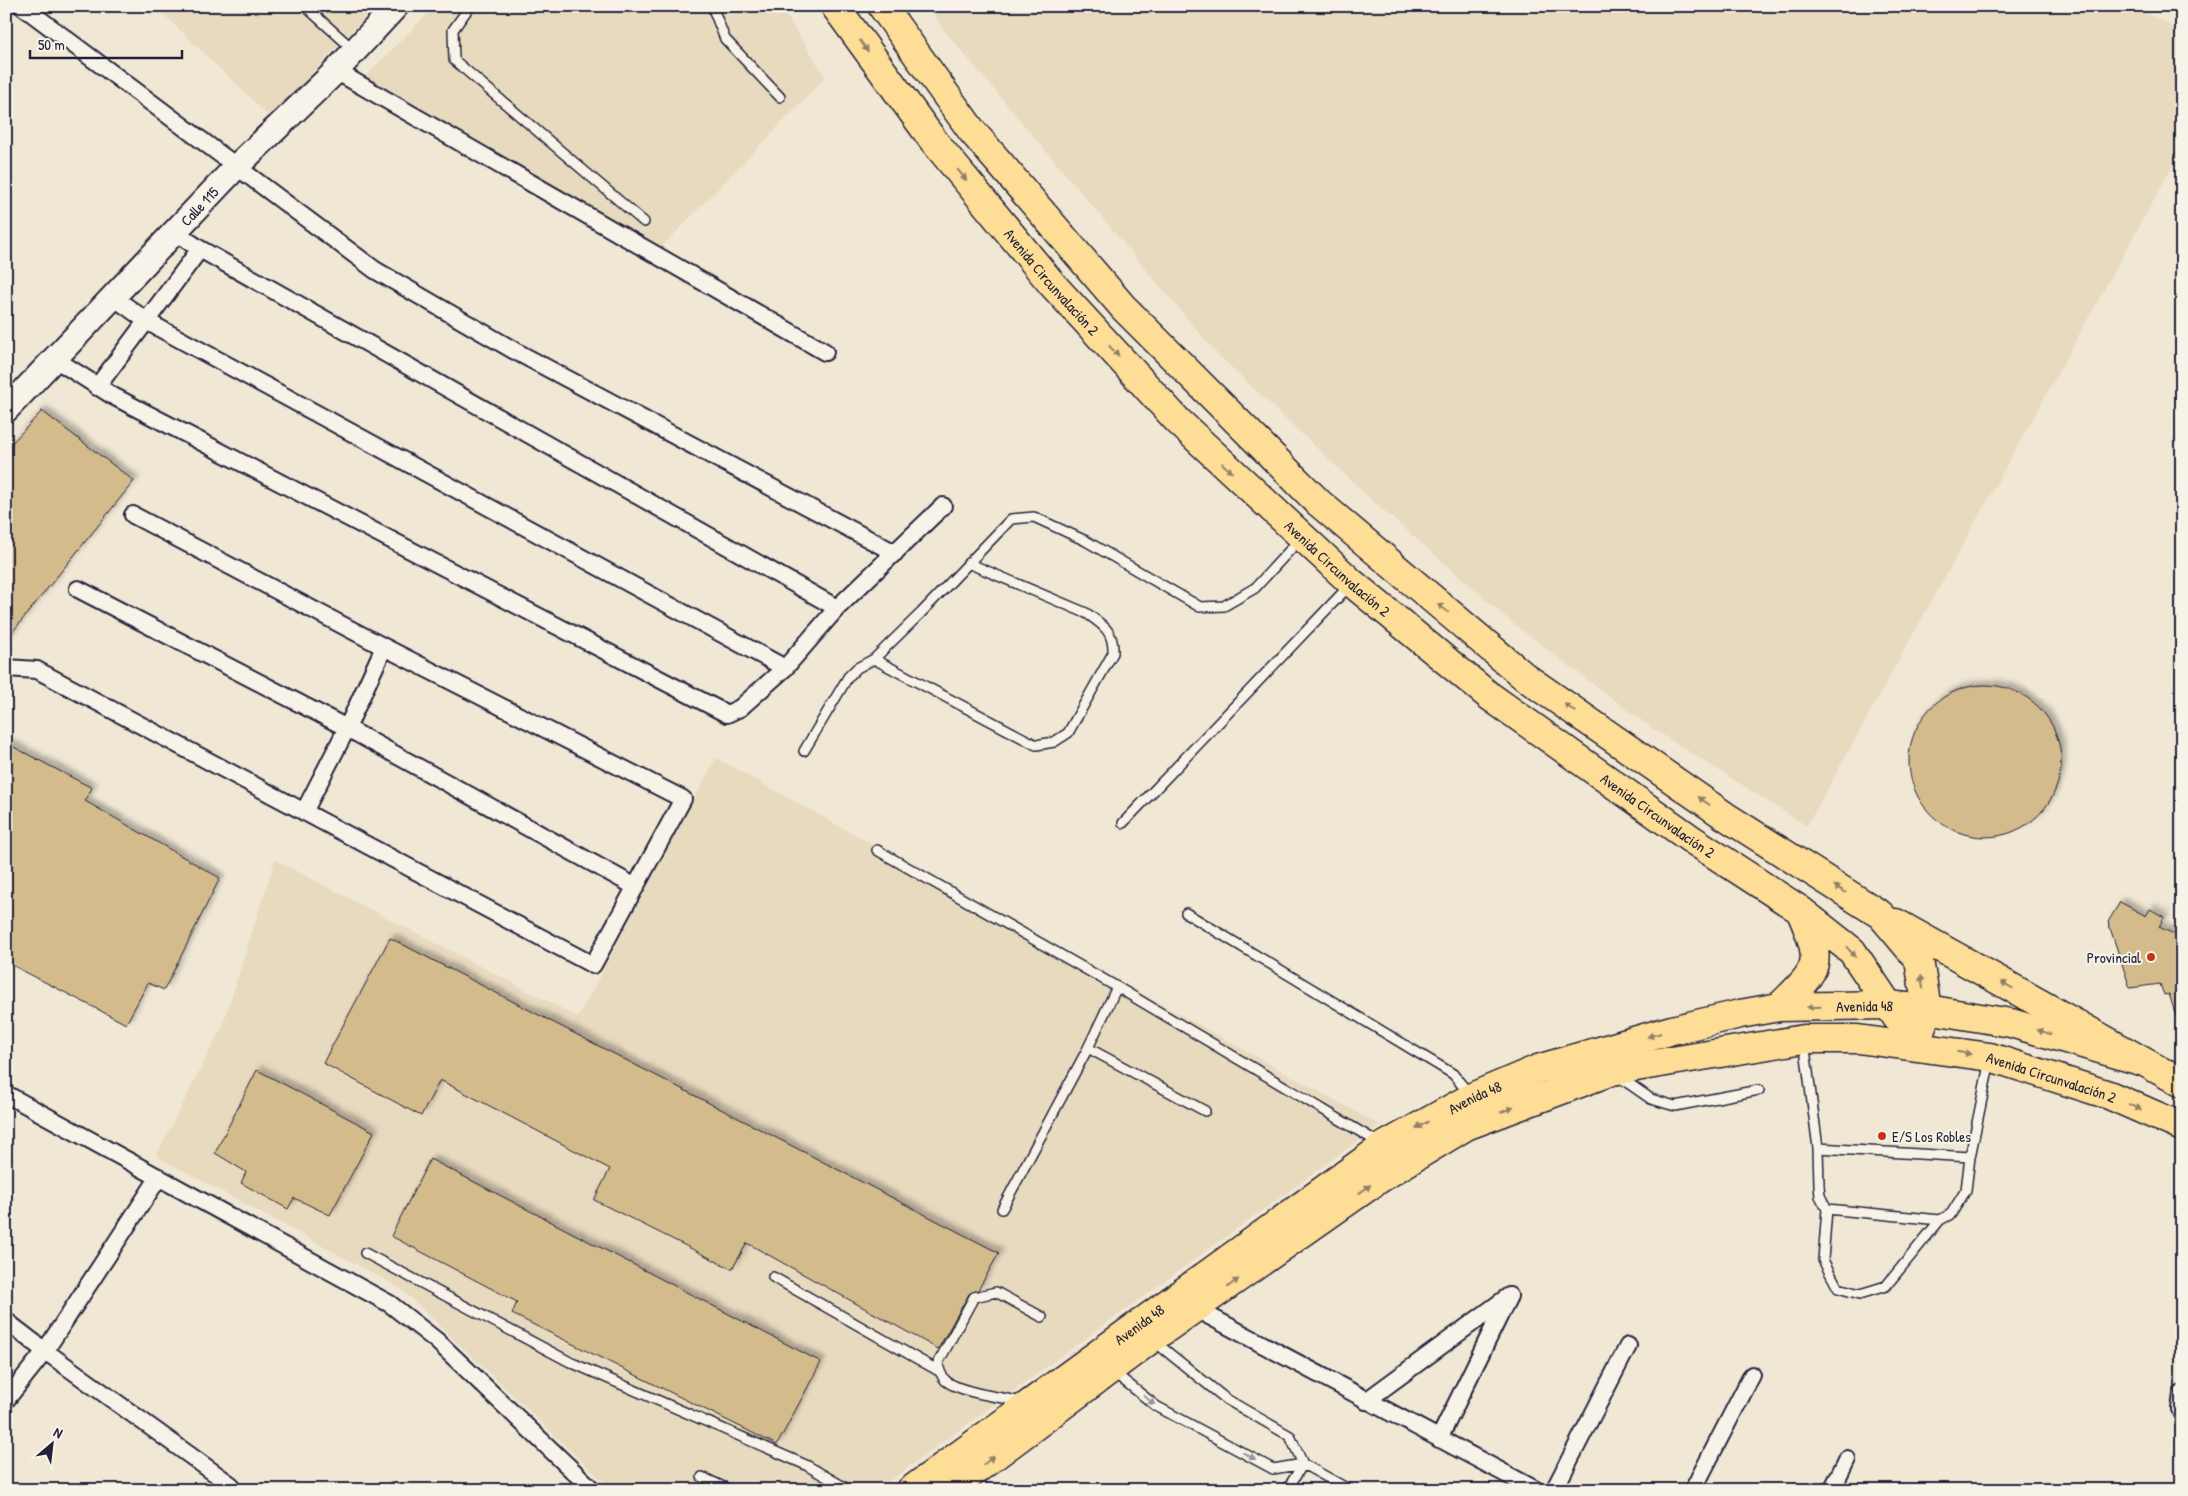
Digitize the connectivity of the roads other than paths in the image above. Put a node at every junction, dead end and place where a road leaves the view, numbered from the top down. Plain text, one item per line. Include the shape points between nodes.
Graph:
1 (22, 6) edge
2 (305, 6) edge
3 (396, 6) edge
4 (470, 6) edge
5 (712, 6) edge
6 (835, 6) edge
7 (882, 6) edge
8 (355, 51) junction
9 (336, 70) junction
10 (780, 97) dead end
11 (235, 168) junction
12 (644, 222) dead end
13 (175, 232) junction
14 (200, 249) junction
15 (112, 296) junction
16 (148, 322) junction
17 (825, 352) dead end
18 (55, 359) junction
19 (97, 387) junction
20 (6, 410) edge
21 (942, 506) dead end
22 (133, 515) dead end
23 (1301, 538) junction
24 (895, 553) junction
25 (968, 563) junction
26 (1352, 583) junction
27 (78, 588) dead end
28 (837, 608) junction
29 (384, 647) junction
30 (874, 659) junction
31 (6, 668) edge
32 (785, 668) junction
33 (347, 728) junction
34 (804, 752) dead end
35 (304, 812) junction
36 (1122, 823) dead end
37 (877, 850) dead end
38 (636, 887) junction
39 (1800, 910) junction
40 (1186, 913) dead end
41 (1882, 915) junction
42 (1117, 987) junction
43 (1887, 1005) junction
44 (1779, 1008) junction
45 (1927, 1009) junction
46 (1804, 1038) junction
47 (1916, 1046) junction
48 (1088, 1048) junction
49 (1990, 1058) junction
50 (2141, 1061) junction
51 (1612, 1071) junction
52 (2182, 1084) edge
53 (1760, 1090) dead end
54 (6, 1094) edge
55 (1472, 1097) junction
56 (1205, 1111) dead end
57 (2182, 1128) edge
58 (1384, 1146) junction
59 (1818, 1148) junction
60 (1970, 1157) junction
61 (160, 1177) junction
62 (1827, 1208) junction
63 (1002, 1209) dead end
64 (1940, 1220) junction
65 (365, 1253) dead end
66 (773, 1277) dead end
67 (1196, 1309) junction
68 (1042, 1317) dead end
69 (6, 1321) edge
70 (1151, 1339) junction
71 (1628, 1346) dead end
72 (45, 1352) junction
73 (1110, 1370) junction
74 (939, 1371) junction
75 (1752, 1375) dead end
76 (2182, 1394) edge
77 (6, 1400) edge
78 (1366, 1401) junction
79 (1027, 1404) junction
80 (2182, 1414) edge
81 (1439, 1439) junction
82 (1847, 1459) dead end
83 (1303, 1464) junction
84 (702, 1477) dead end
85 (231, 1485) dead end
86 (593, 1490) edge
87 (730, 1490) edge
88 (849, 1490) edge
89 (911, 1490) edge
90 (949, 1490) edge
91 (1284, 1490) edge
92 (1350, 1490) edge
93 (1536, 1490) edge
94 (1554, 1490) edge
95 (1693, 1490) edge
96 (1832, 1490) edge

1 - 11 street
2 - 8 lane
3 - 8 street, Calle 115
4 - 12 lane via 454,30 454,60
5 - 10 lane via 725,39
6 -> 23 highway, Avenida Circunvalación 2 via 933,140 1052,284 1178,421
41 -> 7 highway via 1725,816 1525,677 1319,504 1123,307 972,131
8 - 9 street, Calle 115
9 - 11 street, Calle 115
9 - 17 street
11 - 13 street, Calle 115
11 - 24 street via 375,270 515,350
13 - 14 street
13 - 15 street, Calle 115
14 - 16 street
14 - 28 street
15 - 16 street
15 - 18 street, Calle 115
16 - 19 street
16 - 32 street
18 - 19 street
18 - 20 street, Calle 115
19 - 32 street via 727,714 740,708
21 - 24 street
22 - 29 street
23 - 25 lane via 1255,588 1224,606 1200,606 1086,541 1034,517 1011,519
23 - 26 highway, Avenida Circunvalación 2
24 - 28 street
25 - 30 lane
25 - 30 lane via 1086,613 1103,625 1114,640 1113,653 1068,733 1054,742 1036,744
26 - 36 lane
26 - 39 highway, Avenida Circunvalación 2 via 1488,695 1691,839
27 - 33 street
28 - 32 street
29 - 33 street
29 - 38 street via 683,799
30 - 34 lane via 848,677
31 - 35 street via 37,670
33 - 35 street
33 - 38 street
35 - 38 street via 594,965
37 - 42 lane
39 -> 43 highway, Avenida Circunvalación 2 via 1852,950
39 - 44 highway via 1814,942 1815,962 1806,980
40 - 55 lane via 1453,1074
45 -> 41 highway via 1919,960
50 -> 41 highway
42 - 48 lane
42 - 58 lane
43 -> 44 highway, Avenida 48
43 - 45 highway, Avenida 48
43 - 47 highway, Avenida Circunvalación 2
44 -> 55 highway, Avenida 48 via 1672,1030 1538,1069
45 - 47 highway
50 -> 45 highway, Avenida 48 via 2011,1022
46 - 47 highway, Avenida 48 via 1858,1039
46 - 51 highway, Avenida 48
46 - 59 lane
47 -> 49 highway, Avenida Circunvalación 2
48 - 56 lane
48 - 63 lane
49 -> 57 highway, Avenida Circunvalación 2 via 2109,1095
49 - 60 lane
50 - 52 highway
51 - 53 lane via 1651,1099 1675,1106
67 -> 51 highway, Avenida 48 via 1379,1179 1466,1126
54 - 61 street
55 -> 58 highway, Avenida 48
58 - 79 highway, Avenida 48
59 - 60 lane
59 - 62 lane via 1819,1191
60 - 64 lane via 1966,1190 1951,1214
61 - 72 street
61 - 86 street via 390,1304 437,1341
62 - 64 lane
62 - 64 lane via 1824,1260 1838,1288 1860,1294 1886,1286
65 - 88 lane via 570,1362 806,1465
66 - 74 lane
67 - 70 highway, Avenida 48
67 - 78 street
68 - 74 lane via 996,1292 974,1297 938,1363
69 - 72 street
70 - 73 highway, Avenida 48
70 - 83 lane via 1226,1399 1290,1436
71 - 94 street
72 - 77 street
72 - 85 street
73 -> 83 lane via 1156,1406 1273,1469
90 -> 73 highway, Avenida 48
74 - 79 lane via 944,1379 956,1386
75 - 95 street
76 - 80 street
78 - 81 street
78 - 81 street via 1509,1296
79 - 89 highway, Avenida 48
81 - 93 street
82 - 96 street
83 - 91 lane
83 - 92 lane
84 - 87 lane

